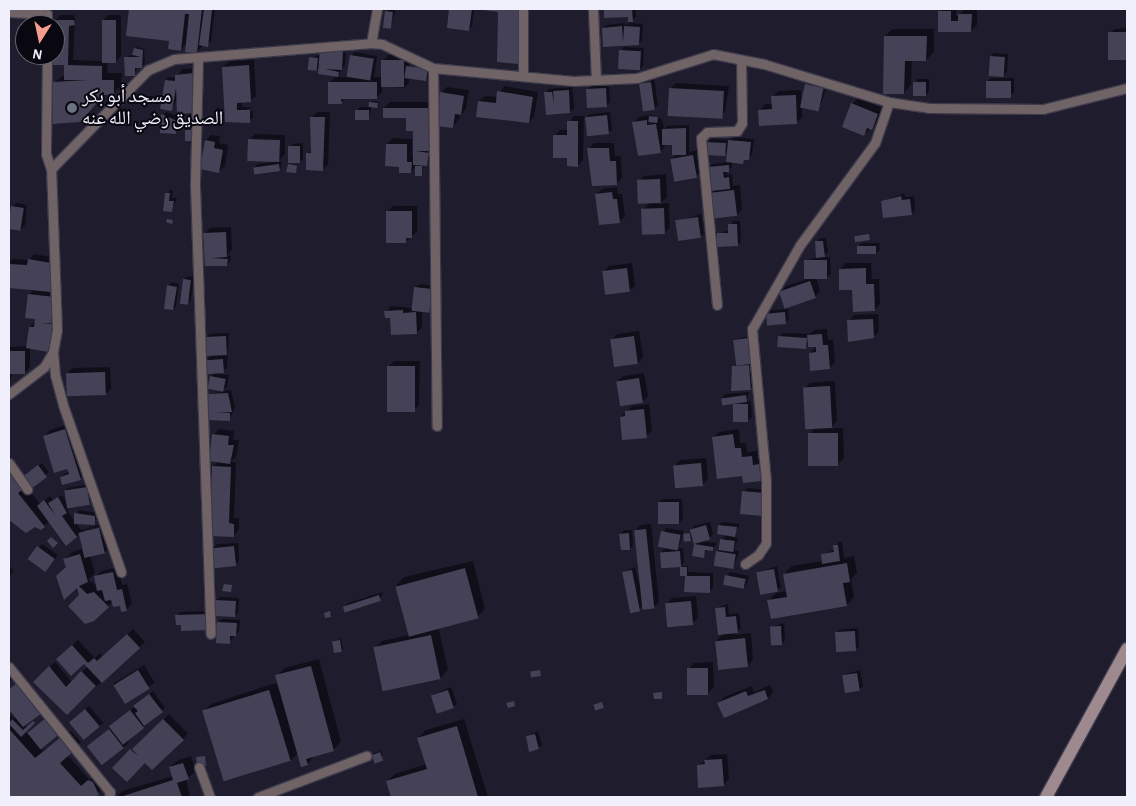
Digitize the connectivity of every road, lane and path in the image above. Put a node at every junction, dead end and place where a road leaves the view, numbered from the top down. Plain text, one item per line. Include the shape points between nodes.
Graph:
1 (377, 9) edge
2 (523, 9) edge
3 (593, 9) edge
4 (9, 12) edge
5 (47, 15) edge
6 (371, 43) junction
7 (198, 59) junction
8 (741, 60) junction
9 (47, 65) edge
10 (433, 68) junction
11 (523, 76) junction
12 (596, 80) junction
13 (1127, 88) edge
14 (889, 102) junction
15 (50, 169) junction
16 (717, 305) dead end
17 (53, 352) junction
18 (9, 394) edge
19 (437, 426) dead end
20 (9, 463) edge
21 (27, 488) dead end
22 (745, 564) dead end
23 (121, 572) dead end
24 (210, 634) dead end
25 (1127, 649) edge
26 (9, 667) edge
27 (366, 756) dead end
28 (199, 768) dead end
29 (109, 797) edge
30 (210, 797) edge
31 (258, 797) edge
32 (1046, 797) edge

1 - 6 street
2 - 11 street
3 - 12 street
4 - 5 street
6 - 7 street
6 - 10 street via 382,44
7 - 15 street via 174,59 148,70
7 - 24 street via 195,186
8 - 12 street via 714,54 637,78
8 - 14 street
8 - 16 street via 742,123 736,131 707,132 701,138
9 - 15 street via 46,154
10 - 11 street
10 - 19 street
11 - 12 street
13 - 14 street via 1043,109 929,108
14 - 22 street via 875,143 800,245 752,329 766,481 766,542 758,555
15 - 17 street via 57,330
17 - 18 street via 44,367
17 - 23 street via 63,404
20 - 21 street
25 - 32 main road
26 - 29 street via 110,792
27 - 31 street
28 - 30 street

